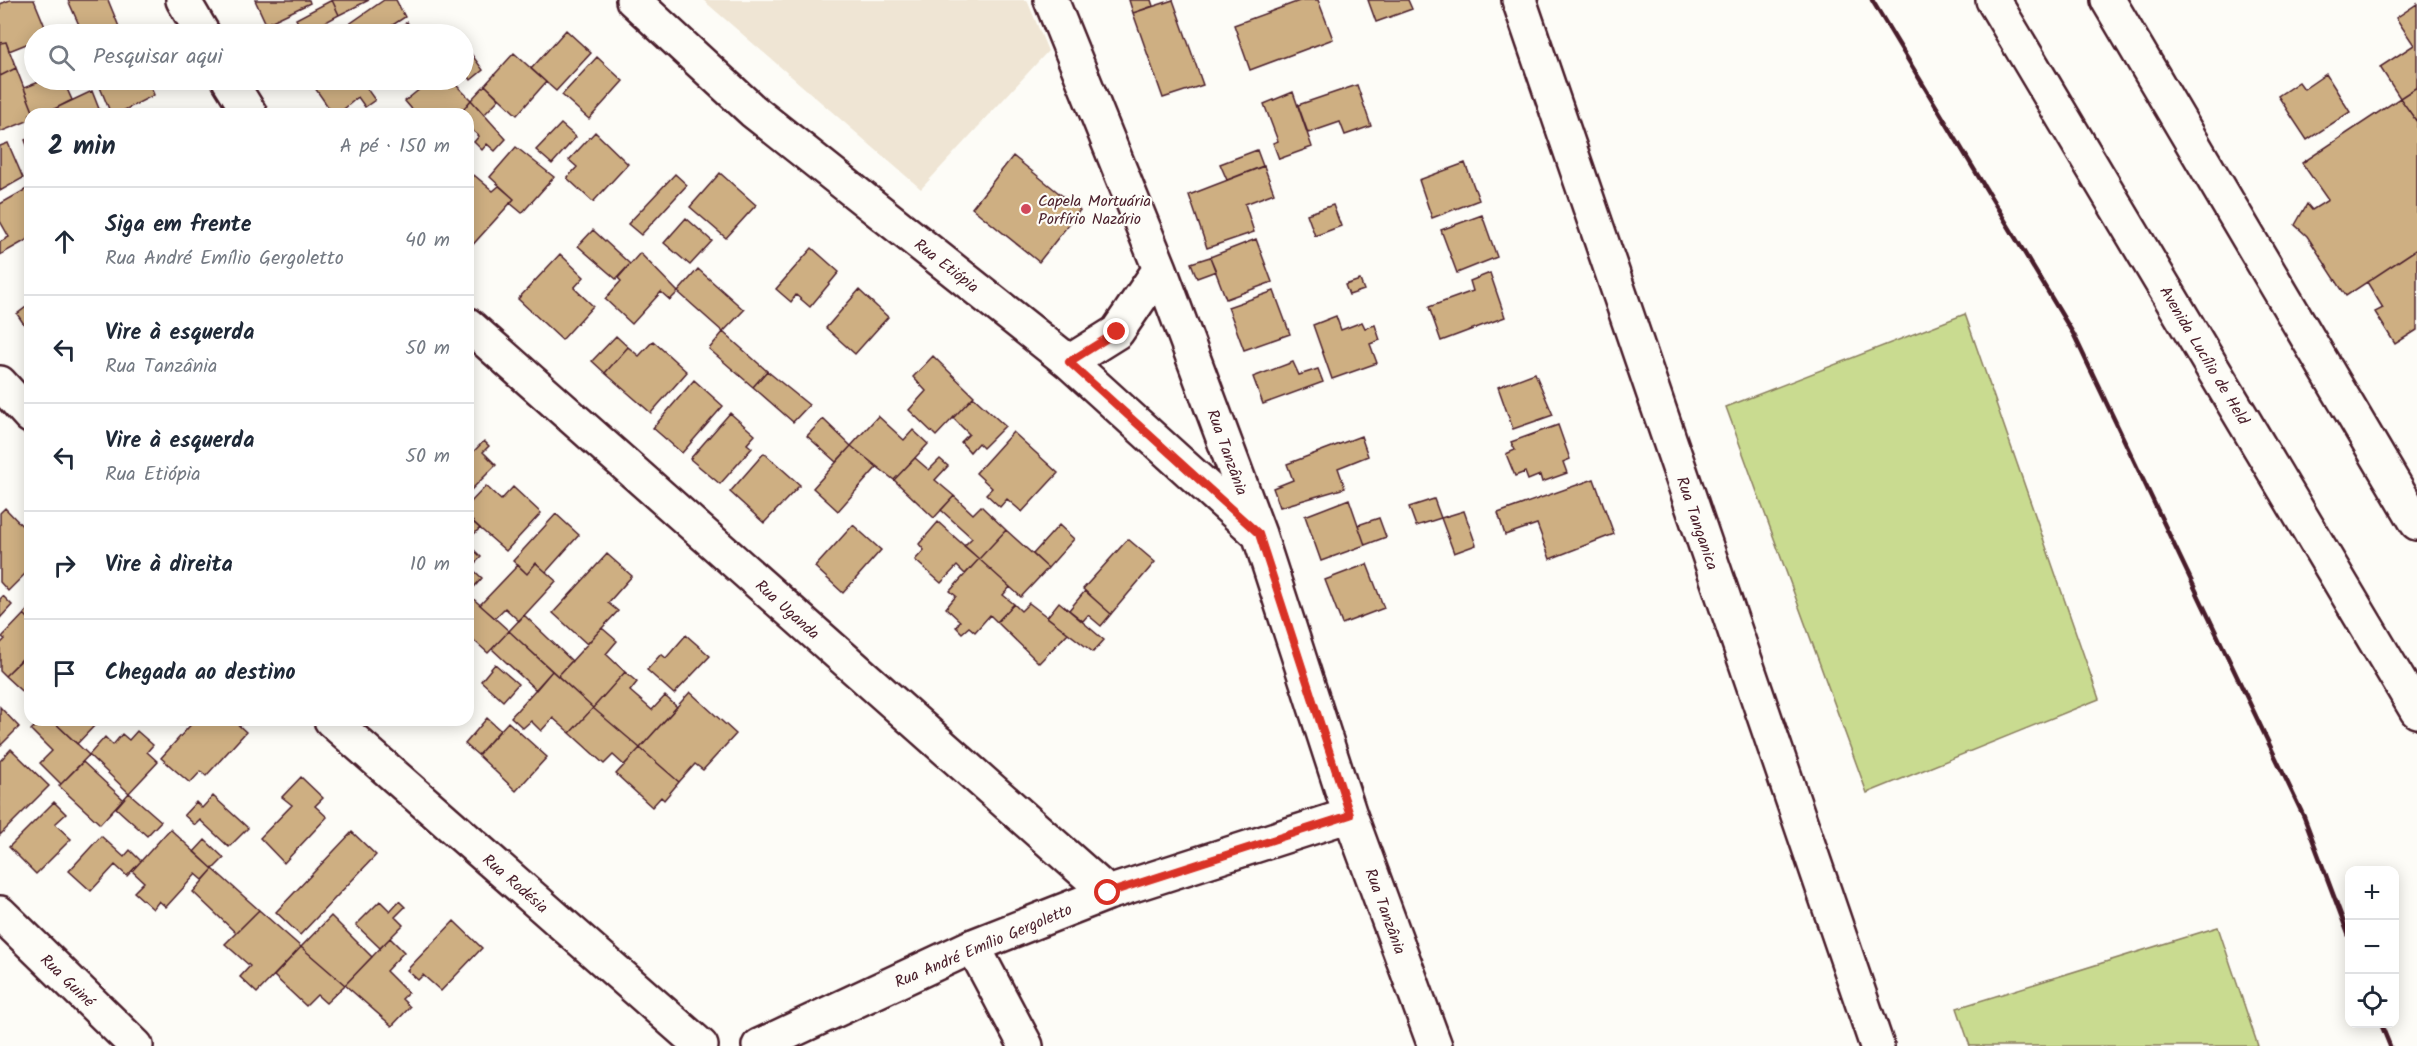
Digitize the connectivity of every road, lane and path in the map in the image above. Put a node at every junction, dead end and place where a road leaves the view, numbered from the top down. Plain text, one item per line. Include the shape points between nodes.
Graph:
1 (183, 0) edge
2 (633, 0) edge
3 (1051, 0) edge
4 (1519, 0) edge
5 (1994, 0) edge
6 (2108, 0) edge
7 (197, 24) edge
8 (235, 90) edge
9 (246, 108) edge
10 (1160, 270) junction
11 (474, 330) edge
12 (1069, 362) junction
13 (0, 383) edge
14 (24, 409) edge
15 (2417, 524) edge
16 (1259, 534) junction
17 (2417, 711) edge
18 (338, 726) edge
19 (1350, 815) junction
20 (1108, 893) junction
21 (0, 913) edge
22 (973, 946) junction
23 (136, 1046) edge
24 (701, 1046) edge
25 (759, 1046) edge
26 (1026, 1046) edge
27 (1435, 1046) edge
28 (1877, 1046) edge

1 - 7 street
2 - 12 street, Rua Etiópia via 753,111
3 - 10 street, Rua Tanzânia
4 - 28 street, Rua Tanganica
5 - 17 street, Avenida Lucílio de Held
6 - 15 street
8 - 9 street
10 - 12 street via 1117,332
10 - 16 street, Rua Tanzânia
11 - 20 street, Rua Uganda
12 - 16 street, Rua Etiópia
13 - 14 street
16 - 19 street, Rua Tanzânia
18 - 24 street, Rua Rodésia
19 - 20 street, Rua André Emílio Gergoletto
19 - 27 street, Rua Tanzânia
20 - 22 street, Rua André Emílio Gergoletto
21 - 23 street, Rua Guiné
22 - 25 street, Rua André Emílio Gergoletto
22 - 26 street

